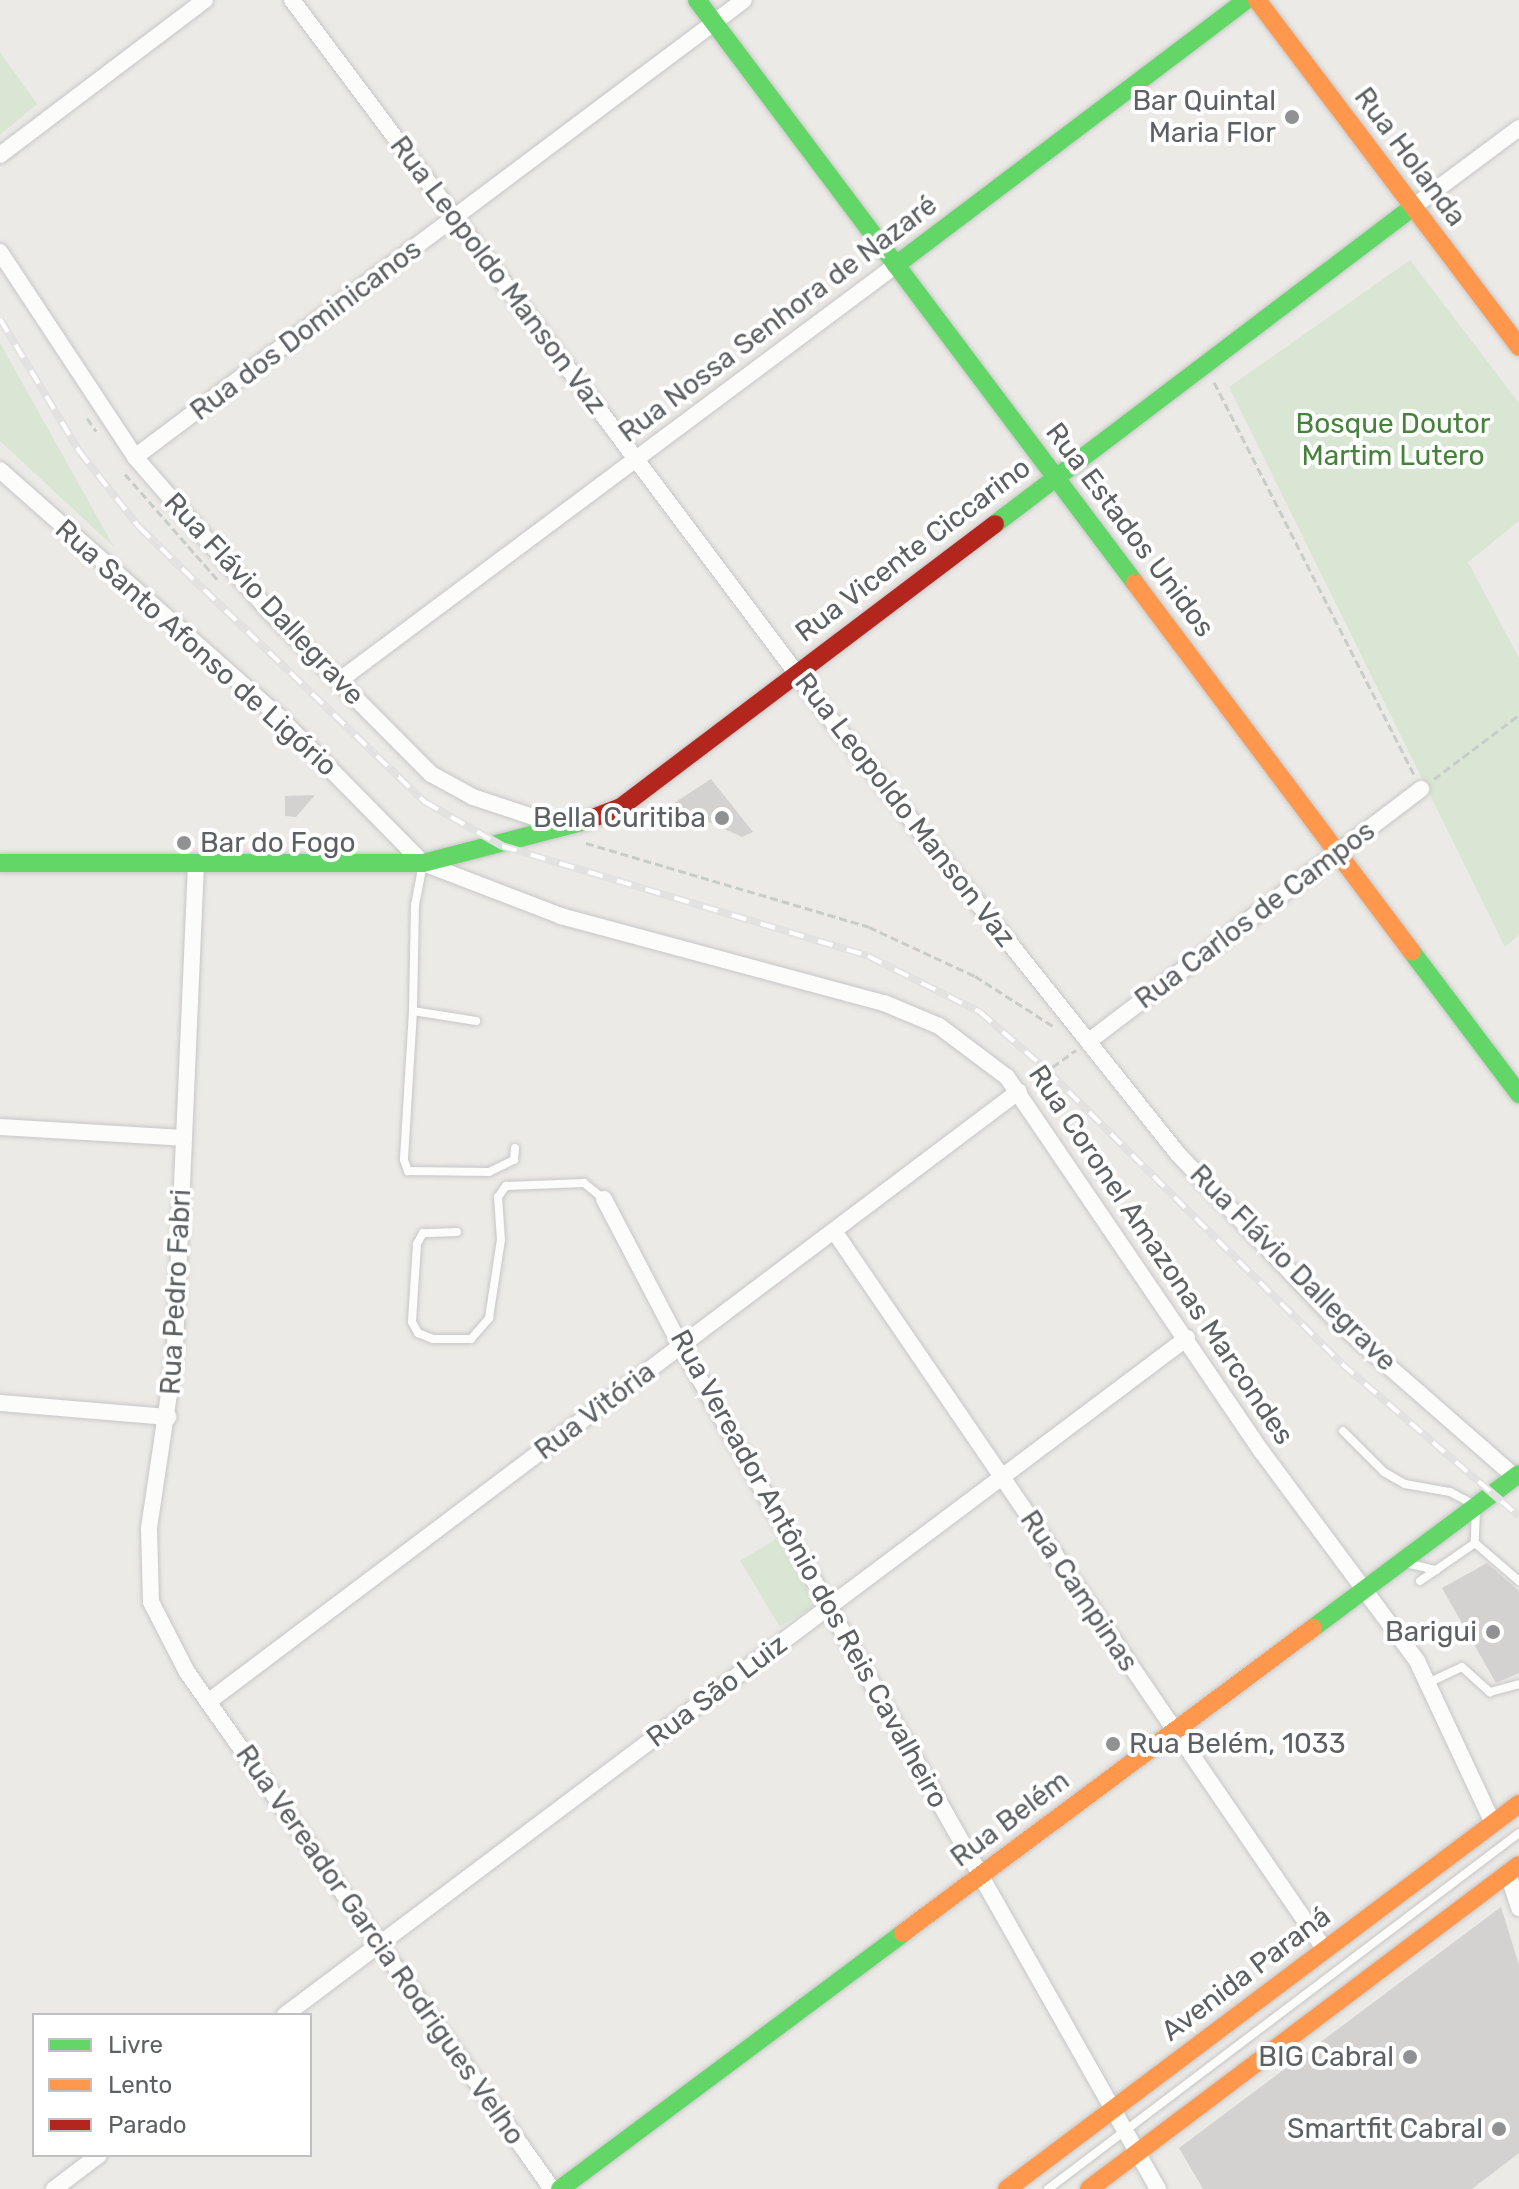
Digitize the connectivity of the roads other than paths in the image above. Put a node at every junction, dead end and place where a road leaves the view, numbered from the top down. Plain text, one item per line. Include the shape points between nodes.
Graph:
1 (205, 0) edge
2 (292, 0) edge
3 (697, 0) edge
4 (744, 0) edge
5 (1247, 0) edge
6 (1257, 0) edge
7 (714, 23) junction
8 (1519, 128) edge
9 (0, 155) edge
10 (1413, 207) junction
11 (455, 218) junction
12 (0, 252) edge
13 (896, 265) junction
14 (1519, 347) edge
15 (135, 457) junction
16 (637, 460) junction
17 (0, 470) edge
18 (1056, 478) junction
19 (797, 674) junction
20 (340, 680) junction
21 (1421, 789) road end
22 (568, 828) junction
23 (1337, 852) junction
24 (0, 863) edge
25 (423, 863) junction
26 (196, 864) junction
27 (413, 1011) junction
28 (476, 1021) dead end
29 (1089, 1041) junction
30 (1019, 1091) junction
31 (1518, 1092) edge
32 (0, 1127) edge
33 (184, 1138) junction
34 (515, 1148) dead end
35 (604, 1199) joint
36 (834, 1231) junction
37 (457, 1232) dead end
38 (1187, 1338) junction
39 (681, 1346) junction
40 (0, 1403) edge
41 (168, 1417) junction
42 (1343, 1431) dead end
43 (1517, 1475) edge
44 (1002, 1477) junction
45 (1476, 1506) junction
46 (1475, 1543) junction
47 (1401, 1563) junction
48 (1436, 1570) junction
49 (1420, 1581) dead end
50 (1519, 1581) edge
51 (1363, 1590) junction
52 (829, 1606) junction
53 (1430, 1682) junction
54 (1519, 1684) edge
55 (208, 1702) junction
56 (1175, 1731) junction
57 (1519, 1804) edge
58 (1493, 1823) junction
59 (1519, 1833) edge
60 (1513, 1869) edge
61 (981, 1875) junction
62 (1519, 1908) edge
63 (379, 1944) junction
64 (1325, 1950) junction
65 (288, 2013) edge
66 (1113, 2109) junction
67 (1125, 2130) junction
68 (1138, 2153) junction
69 (96, 2157) edge
70 (54, 2189) edge
71 (552, 2189) edge
72 (560, 2189) edge
73 (1007, 2189) edge
74 (1048, 2189) edge
75 (1089, 2189) edge
76 (1158, 2189) edge

1 - 9 street
2 - 11 street, Rua Leopoldo Manson Vaz
3 - 7 street, Rua Estados Unidos
4 - 7 street, Rua dos Dominicanos
5 - 13 street, Rua Nossa Senhora de Nazaré
6 - 10 street, Rua Holanda
7 - 11 street, Rua dos Dominicanos
7 - 13 street, Rua Estados Unidos
8 - 10 street, Rua Vicente Ciccarino
10 - 14 street, Rua Holanda
10 - 18 street, Rua Vicente Ciccarino
11 - 15 street, Rua dos Dominicanos
11 - 16 street, Rua Leopoldo Manson Vaz
12 - 15 street, Rua Flávio Dallegrave
13 - 16 street, Rua Nossa Senhora de Nazaré
13 - 18 street, Rua Estados Unidos
15 - 20 street, Rua Flávio Dallegrave via 213,553
16 - 19 street, Rua Leopoldo Manson Vaz
16 - 20 street, Rua Nossa Senhora de Nazaré
17 - 25 street, Rua Santo Afonso de Ligório via 247,687
18 - 19 street, Rua Vicente Ciccarino
18 - 23 street, Rua Estados Unidos
19 - 22 street, Rua Vicente Ciccarino via 621,807
19 - 29 street, Rua Leopoldo Manson Vaz
20 - 22 street, Rua Flávio Dallegrave via 431,774 473,797
21 - 23 street, Rua Carlos de Campos
22 - 25 street, Rua Vicente Ciccarino
23 - 29 street, Rua Carlos de Campos
23 - 31 street, Rua Estados Unidos
24 - 26 street, Rua Coronel Amazonas Marcondes
25 - 26 street, Rua Coronel Amazonas Marcondes
25 - 27 lane via 415,905
25 - 30 street, Rua Coronel Amazonas Marcondes via 561,916 845,990 912,1014 964,1042
26 - 33 street, Rua Pedro Fabri
27 - 28 lane
27 - 34 lane via 404,1160 408,1171 489,1172 514,1160
29 - 43 street, Rua Flávio Dallegrave via 1178,1154 1338,1322
30 - 36 street, Rua Vitória
30 - 38 street, Rua Coronel Amazonas Marcondes
32 - 33 street
33 - 41 street, Rua Pedro Fabri
35 - 37 lane via 584,1183 506,1186 498,1197 501,1240 489,1318 471,1339 433,1339 418,1333 412,1322 417,1244 423,1233
35 - 39 street, Rua Vereador Antônio dos Reis Cavalheiro
36 - 39 street, Rua Vitória
36 - 44 street, Rua Campinas
38 - 44 street, Rua São Luiz
38 - 51 street, Rua Coronel Amazonas Marcondes
39 - 52 street, Rua Vereador Antônio dos Reis Cavalheiro
39 - 55 street, Rua Vitória
40 - 41 street
41 - 55 street, Rua Pedro Fabri via 149,1529 151,1602 170,1646
42 - 45 lane via 1384,1472 1405,1484 1450,1492
43 - 45 street, Rua Belém
44 - 52 street, Rua São Luiz
44 - 56 street, Rua Campinas
45 - 46 lane
45 - 47 street, Rua Belém
46 - 48 lane
46 - 50 lane
47 - 48 lane
47 - 51 street, Rua Belém
48 - 49 lane
51 - 53 street, Rua Coronel Amazonas Marcondes
51 - 56 street, Rua Belém
52 - 61 street, Rua Vereador Antônio dos Reis Cavalheiro
52 - 63 street, Rua São Luiz
53 - 54 lane via 1462,1667 1490,1692
53 - 58 street, Rua Coronel Amazonas Marcondes
55 - 63 street, Rua Vereador Garcia Rodrigues Velho
56 - 61 street, Rua Belém
56 - 64 street, Rua Campinas
57 - 58 street, Avenida Paraná
58 - 64 street, Avenida Paraná
59 - 67 lane
60 - 62 street
60 - 68 street
61 - 66 street, Rua Vereador Antônio dos Reis Cavalheiro
61 - 72 street, Rua Belém
63 - 65 street, Rua São Luiz
63 - 71 street, Rua Vereador Garcia Rodrigues Velho
64 - 66 street, Avenida Paraná
66 - 67 street, Rua Vereador Antônio dos Reis Cavalheiro
66 - 73 street, Avenida Paraná
67 - 68 street, Rua Vereador Antônio dos Reis Cavalheiro
67 - 74 lane
68 - 75 street
68 - 76 street, Rua Vereador Antônio dos Reis Cavalheiro
69 - 70 street

